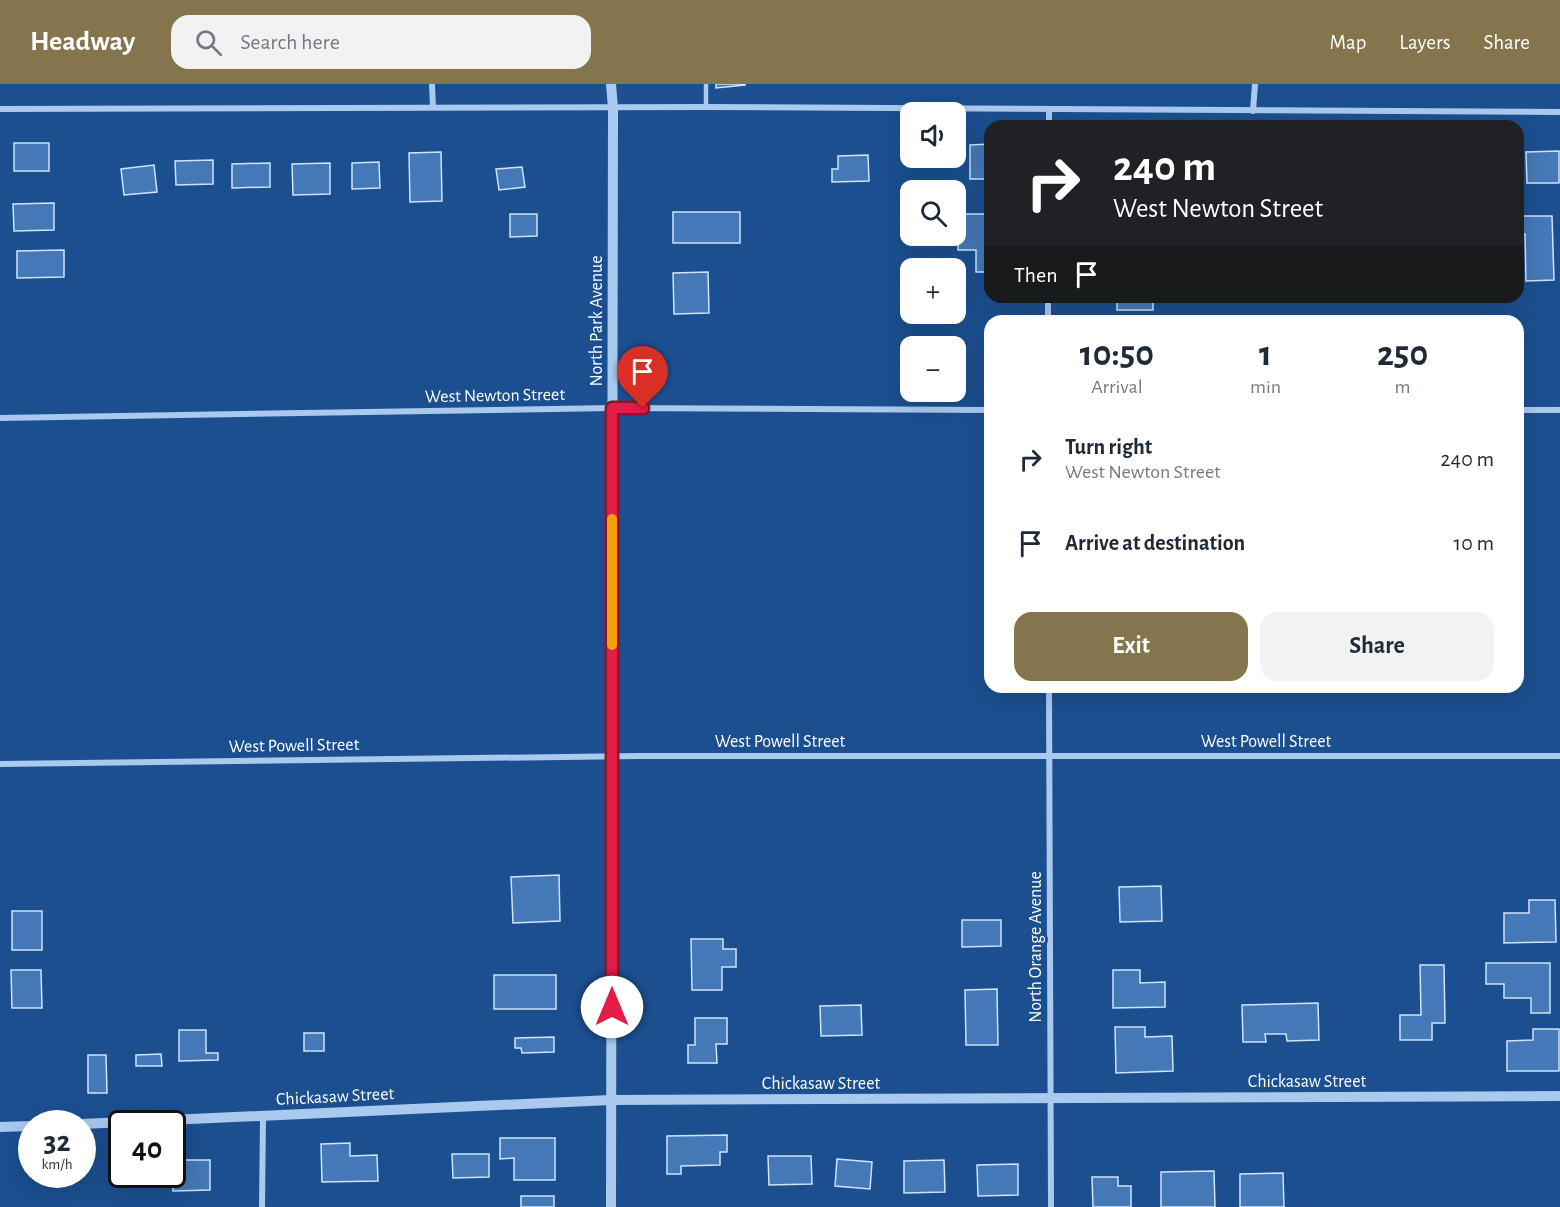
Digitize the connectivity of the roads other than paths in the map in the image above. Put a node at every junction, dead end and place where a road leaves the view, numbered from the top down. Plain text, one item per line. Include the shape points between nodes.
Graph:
1 (432, 84) edge
2 (611, 84) edge
3 (706, 84) edge
4 (1255, 84) edge
5 (433, 107) junction
6 (706, 107) junction
7 (613, 108) junction
8 (0, 109) edge
9 (1050, 109) junction
10 (1253, 111) junction
11 (1560, 112) edge
12 (1049, 120) edge
13 (612, 408) junction
14 (984, 410) edge
15 (1524, 410) edge
16 (1560, 410) edge
17 (0, 418) edge
18 (1049, 693) edge
19 (613, 756) junction
20 (1049, 756) junction
21 (1560, 756) edge
22 (0, 764) edge
23 (1560, 1096) edge
24 (1051, 1099) junction
25 (611, 1100) junction
26 (263, 1116) junction
27 (96, 1123) edge
28 (18, 1126) edge
29 (0, 1127) edge
30 (262, 1207) edge
31 (611, 1207) edge
32 (1051, 1207) edge

1 - 5 street
2 - 7 street, North Park Avenue
3 - 6 lane
4 - 10 street
5 - 7 street
5 - 8 street
6 - 7 street
6 - 9 street
7 - 13 street, North Park Avenue
9 - 10 street
9 - 12 street
10 - 11 street
13 - 14 street, West Newton Street
13 - 17 street, West Newton Street
13 - 19 street, North Park Avenue
15 - 16 street
18 - 20 street, North Orange Avenue
19 - 20 street, West Powell Street
19 - 22 street, West Powell Street
19 - 25 street, North Park Avenue
20 - 21 street, West Powell Street
20 - 24 street, North Orange Avenue
23 - 24 street, Chickasaw Street
24 - 25 street, Chickasaw Street
24 - 32 street, North Orange Avenue
25 - 26 street, Chickasaw Street
25 - 31 street, North Park Avenue
26 - 27 street, Chickasaw Street
26 - 30 street
28 - 29 street

